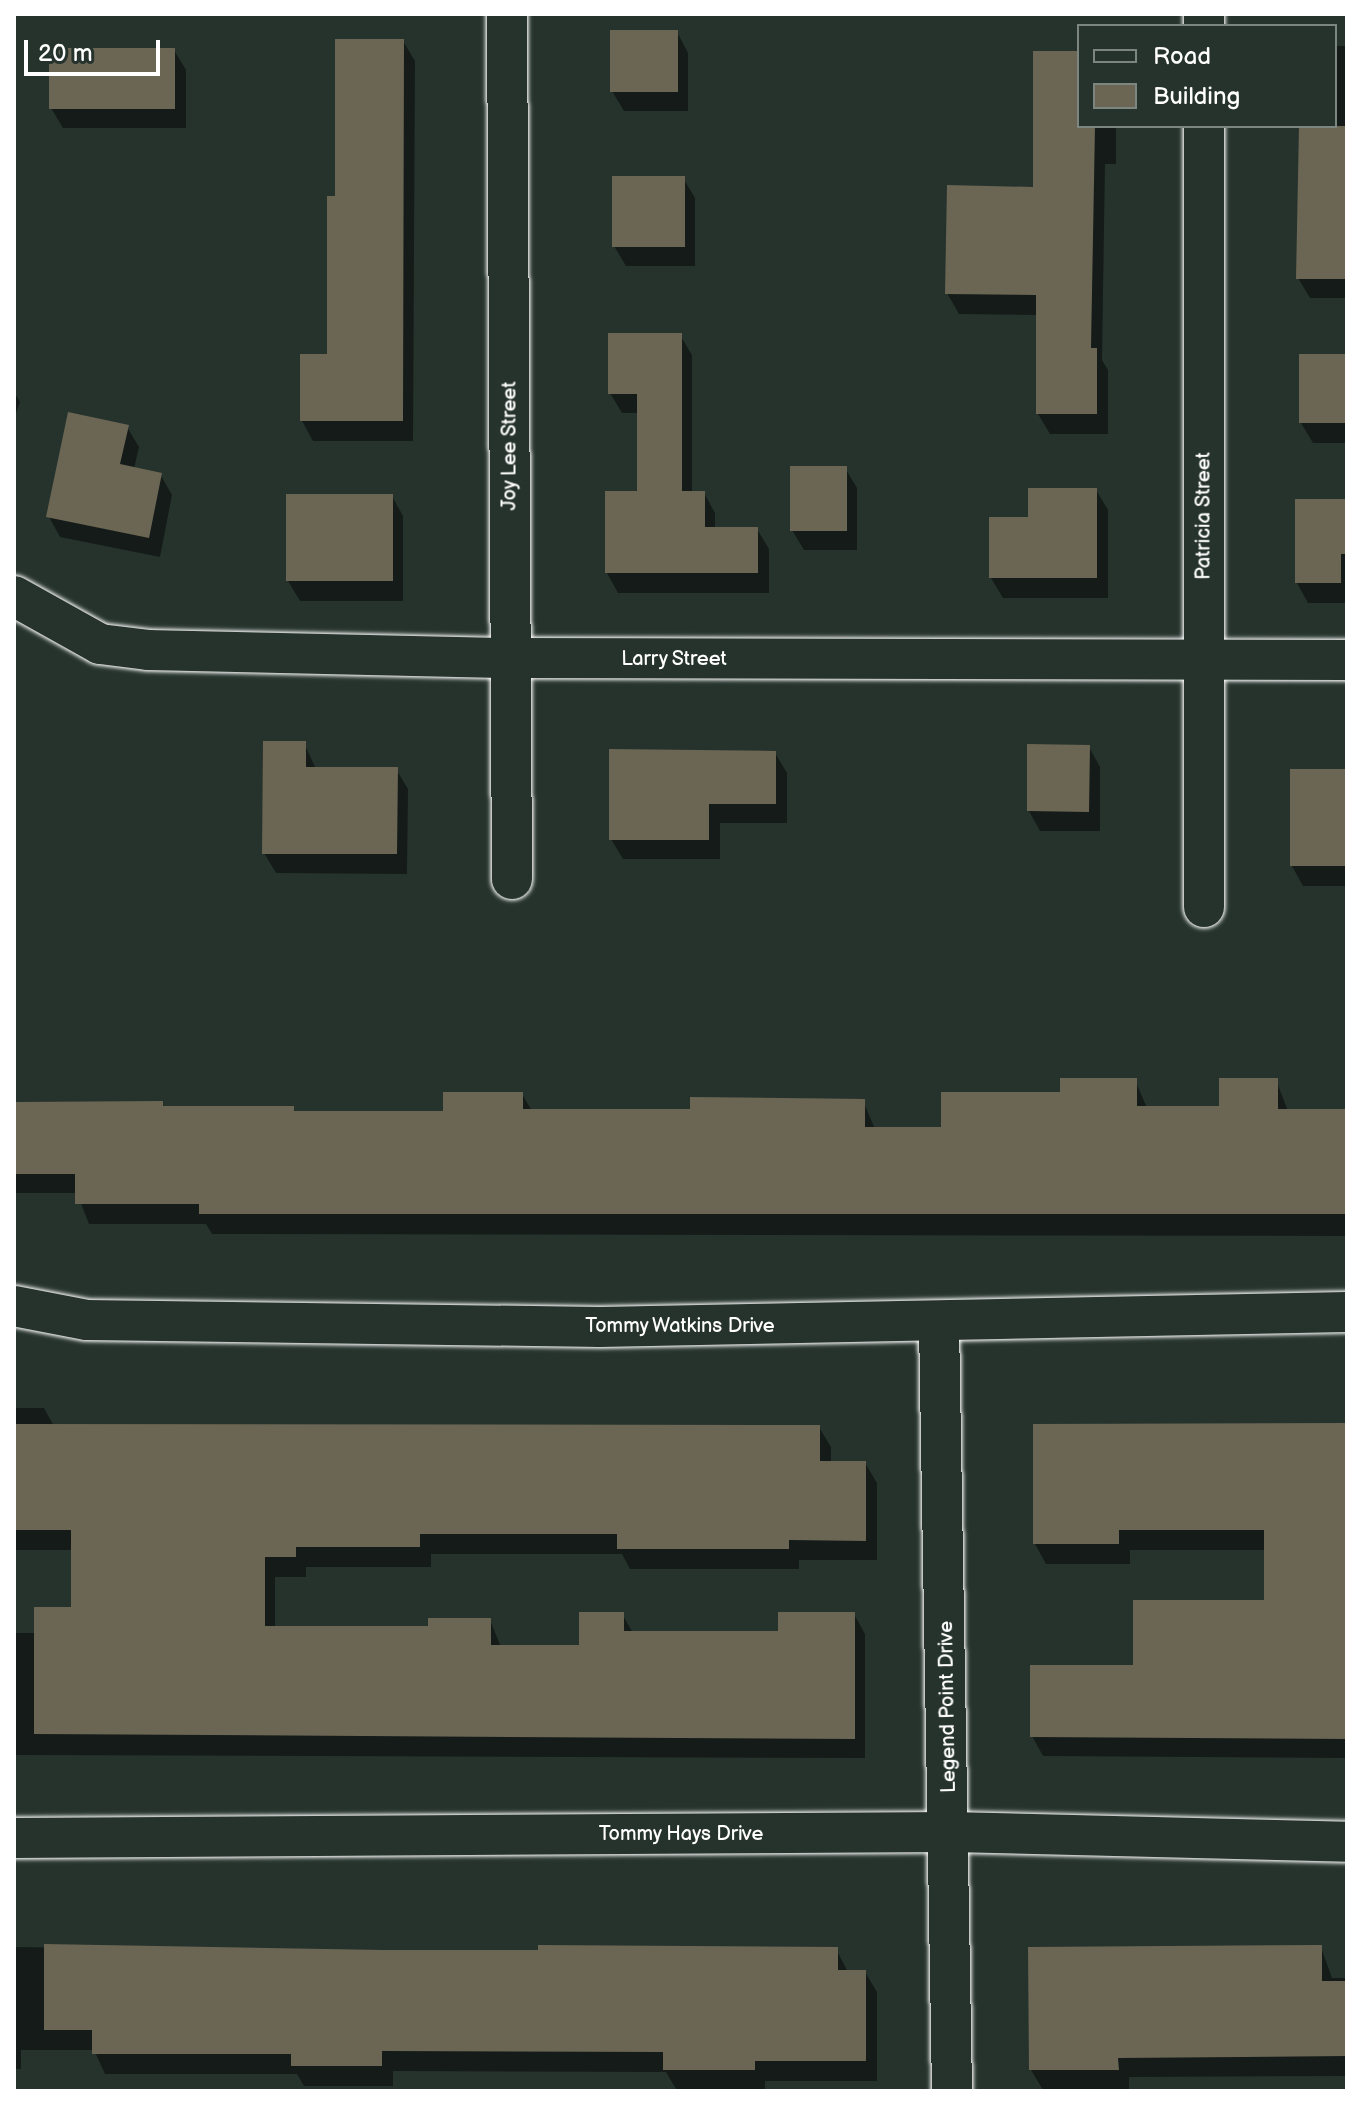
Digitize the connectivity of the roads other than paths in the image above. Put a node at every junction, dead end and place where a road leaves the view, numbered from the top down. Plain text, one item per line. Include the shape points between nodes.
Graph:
1 (507, 14) edge
2 (1204, 128) edge
3 (14, 596) edge
4 (512, 658) junction
5 (1204, 660) junction
6 (1347, 660) edge
7 (512, 879) dead end
8 (1204, 907) dead end
9 (14, 1306) edge
10 (1347, 1312) edge
11 (939, 1323) junction
12 (951, 1832) junction
13 (14, 1838) edge
14 (1347, 1842) edge
15 (952, 2091) edge

1 - 4 street, Joy Lee Street
2 - 5 street, Patricia Street
3 - 4 street, Larry Street via 100,644 148,650
4 - 5 street, Larry Street
4 - 7 street, Joy Lee Street
5 - 6 street, Larry Street
5 - 8 street, Patricia Street
9 - 11 street, Tommy Watkins Drive via 87,1320 600,1327
10 - 11 street, Tommy Watkins Drive
11 - 12 street, Legend Point Drive
12 - 13 street, Tommy Hays Drive
12 - 14 street, Tommy Hays Drive
12 - 15 street, Legend Point Drive

